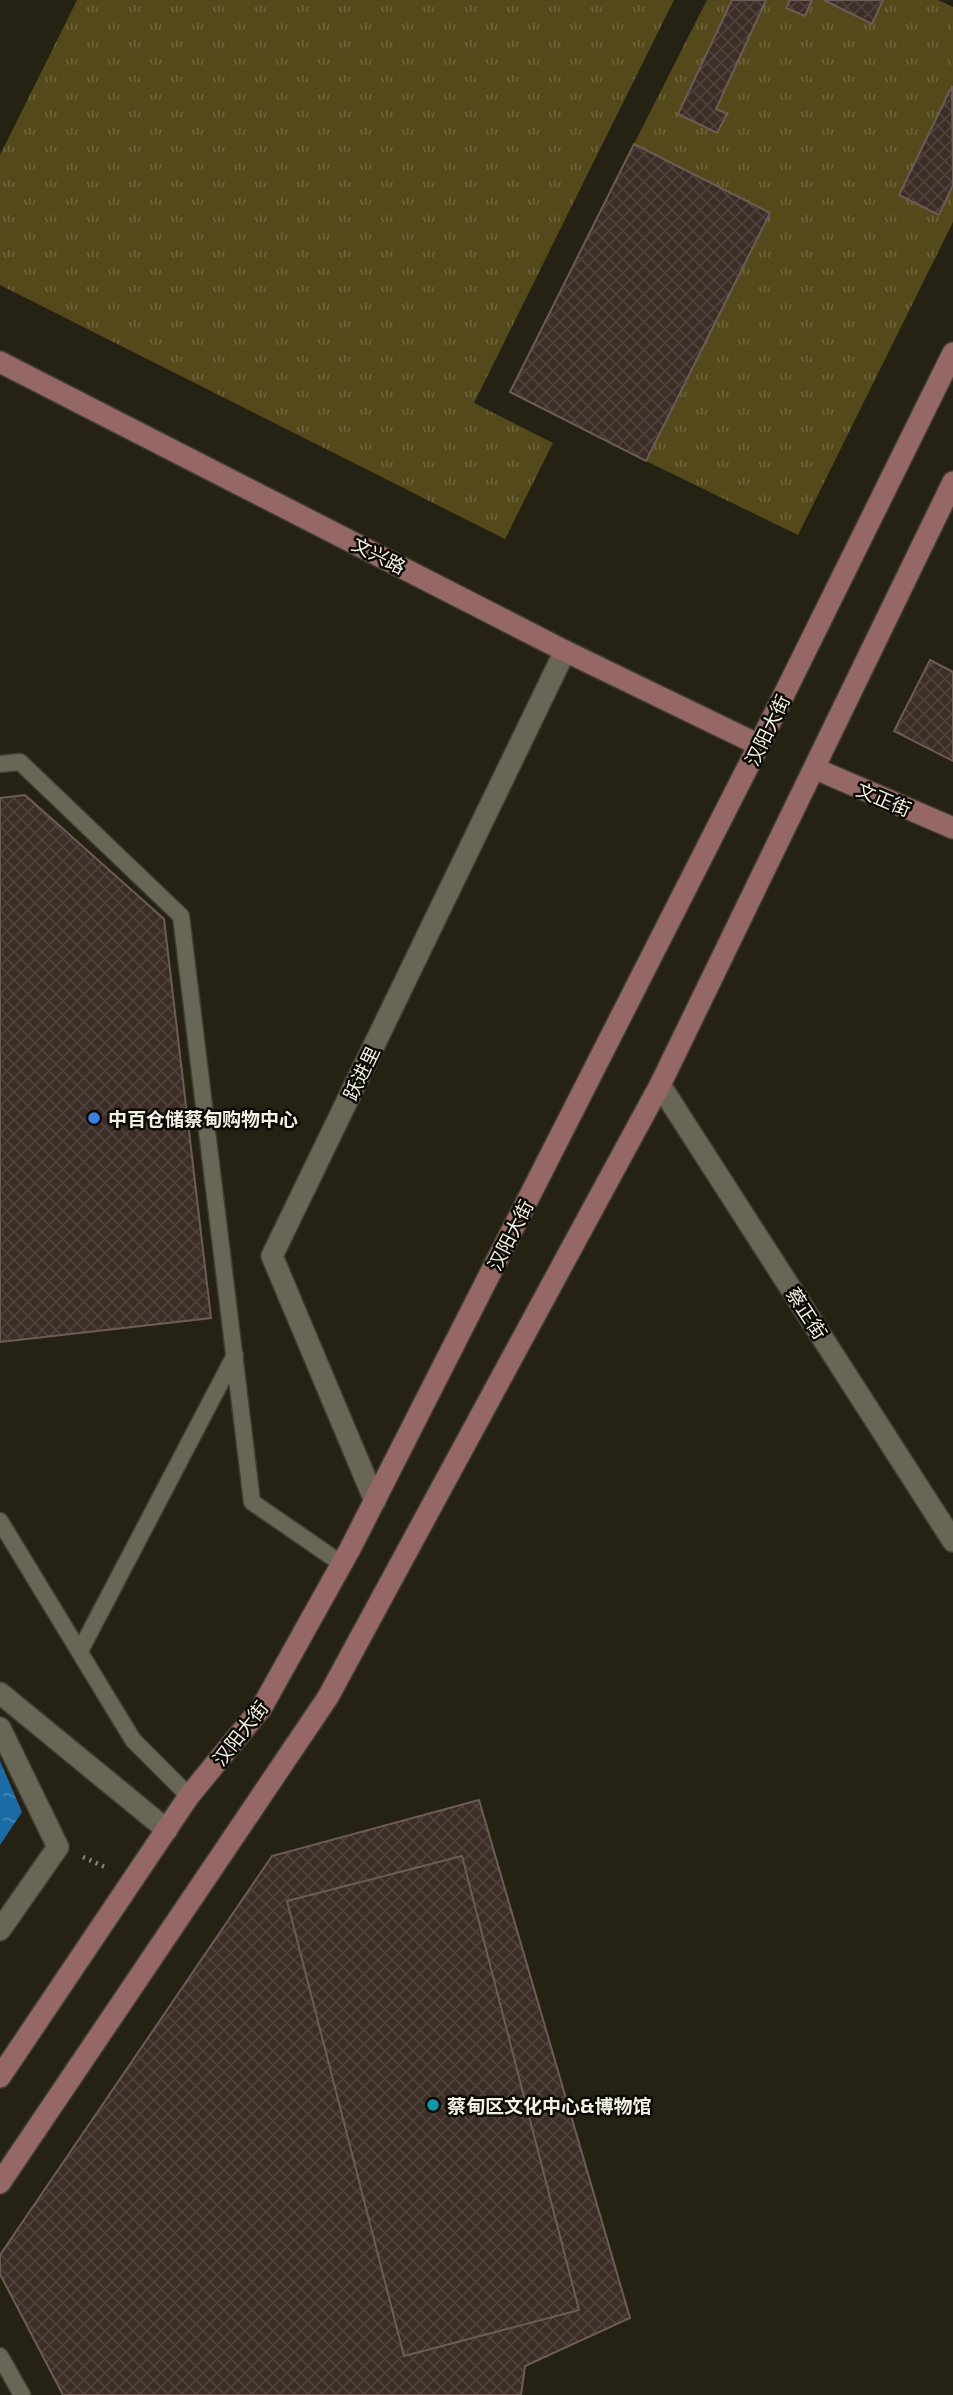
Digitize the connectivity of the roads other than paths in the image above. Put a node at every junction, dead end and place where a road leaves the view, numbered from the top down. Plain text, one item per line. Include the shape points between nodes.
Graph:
1 (953, 353) edge
2 (0, 362) edge
3 (953, 482) edge
4 (565, 651) junction
5 (760, 745) junction
6 (0, 764) edge
7 (816, 769) junction
8 (953, 828) edge
9 (660, 1085) junction
10 (235, 1355) junction
11 (375, 1501) junction
12 (0, 1521) edge
13 (953, 1541) edge
14 (342, 1564) junction
15 (80, 1651) junction
16 (0, 1693) edge
17 (0, 1728) edge
18 (189, 1796) junction
19 (167, 1830) junction
20 (0, 1930) edge
21 (0, 2077) edge
22 (0, 2183) edge
23 (0, 2356) edge
24 (22, 2395) edge

1 - 5 street, 汉阳大街
2 - 4 street, 文兴路
3 - 7 street
4 - 5 street, 文兴路
4 - 11 street, 跃进里 via 272,1256
5 - 11 street, 汉阳大街
6 - 10 lane via 20,762 181,916
7 - 8 street, 文正街
7 - 9 street
9 - 13 street, 蔡正街
9 - 22 street via 328,1697
10 - 14 lane via 252,1502
10 - 15 lane
11 - 14 street, 汉阳大街
12 - 15 lane
14 - 18 street, 汉阳大街 via 262,1707
15 - 18 lane via 133,1740
16 - 19 street
17 - 20 street via 58,1847
18 - 19 street, 汉阳大街
19 - 21 street, 汉阳大街
23 - 24 lane

